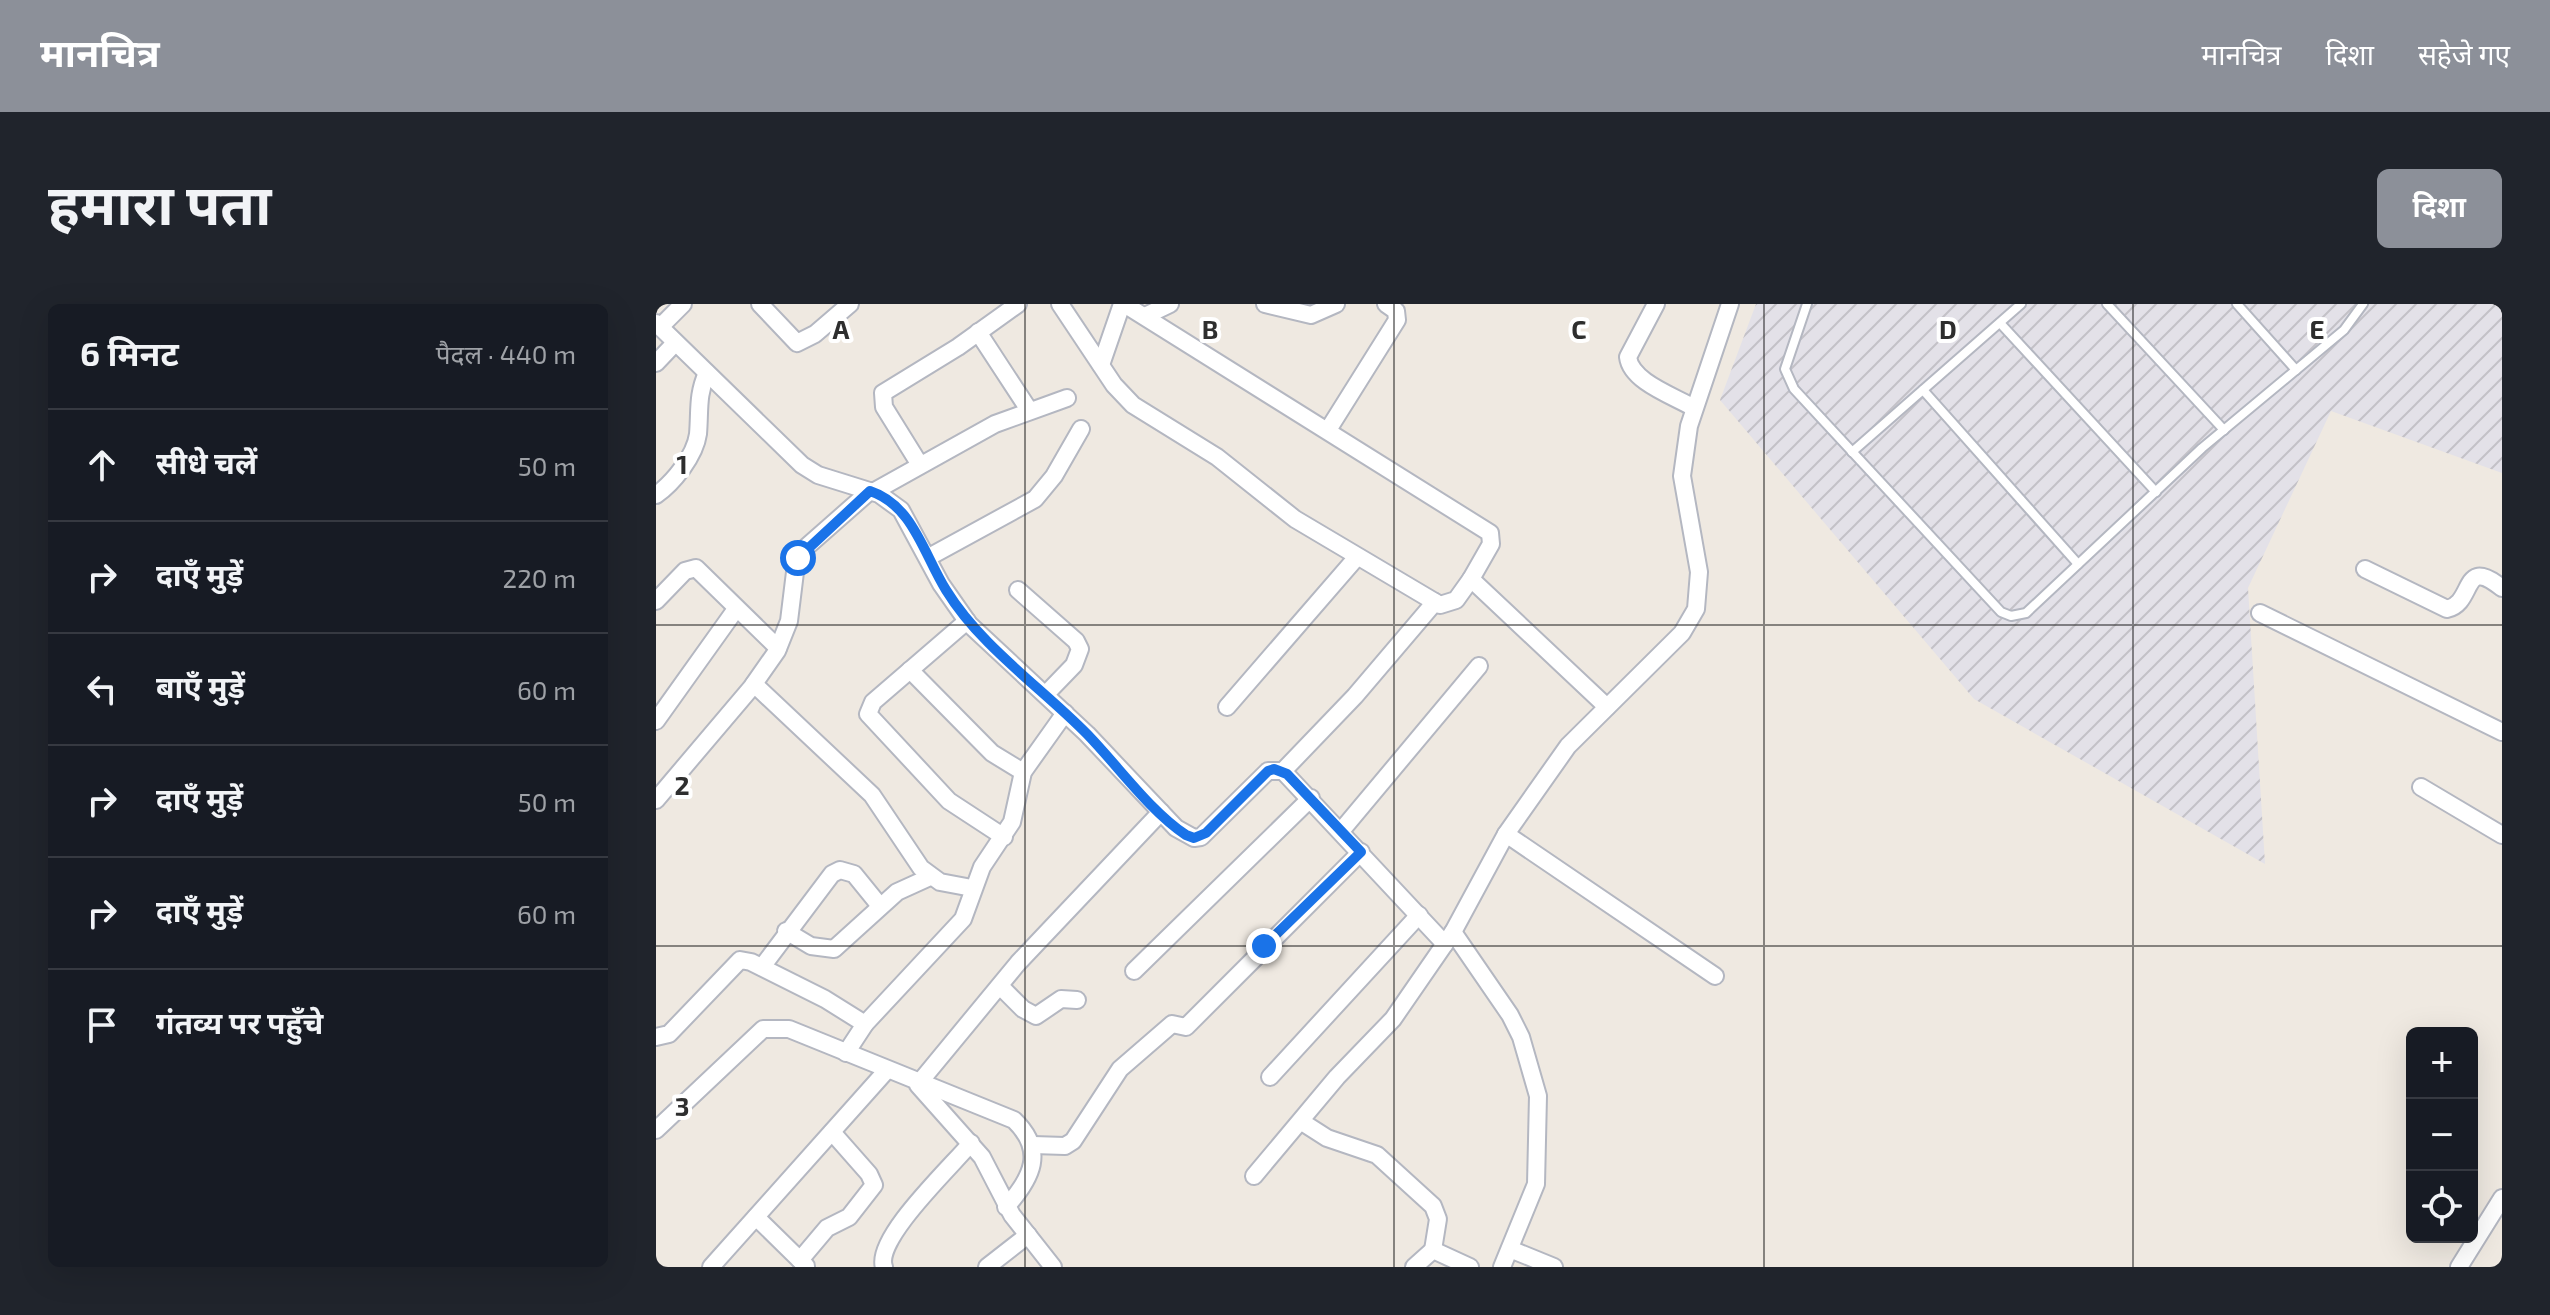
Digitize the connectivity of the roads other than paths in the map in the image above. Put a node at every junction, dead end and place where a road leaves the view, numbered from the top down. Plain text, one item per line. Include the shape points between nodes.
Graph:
1 (683, 304) edge
2 (760, 304) edge
3 (850, 304) edge
4 (1018, 304) edge
5 (1060, 304) edge
6 (1123, 304) edge
7 (1170, 304) edge
8 (1265, 304) edge
9 (1336, 304) edge
10 (1386, 304) edge
11 (1656, 304) edge
12 (1730, 304) edge
13 (1807, 304) edge
14 (2021, 304) edge
15 (2107, 304) edge
16 (2237, 304) edge
17 (2363, 304) edge
18 (1145, 316) junction
19 (2000, 323) junction
20 (658, 325) edge
21 (978, 332) junction
22 (675, 343) junction
23 (656, 363) edge
24 (1101, 365) junction
25 (2296, 370) junction
26 (707, 373) junction
27 (1923, 390) junction
28 (1067, 398) dead end
29 (1694, 408) junction
30 (1029, 410) junction
31 (1081, 429) dead end
32 (1328, 430) junction
33 (2224, 430) junction
34 (1852, 452) junction
35 (920, 465) junction
36 (872, 491) junction
37 (2156, 492) junction
38 (656, 495) edge
39 (929, 557) junction
40 (1357, 557) junction
41 (2078, 564) junction
42 (2365, 569) dead end
43 (1471, 579) junction
44 (2502, 588) edge
45 (1018, 590) dead end
46 (656, 601) edge
47 (1435, 602) junction
48 (736, 609) junction
49 (2260, 613) dead end
50 (967, 621) junction
51 (778, 648) junction
52 (1479, 666) dead end
53 (910, 670) junction
54 (754, 684) junction
55 (1046, 694) junction
56 (1227, 707) dead end
57 (1607, 707) junction
58 (1065, 713) junction
59 (656, 721) edge
60 (2502, 732) edge
61 (1283, 771) junction
62 (1023, 772) junction
63 (2421, 787) dead end
64 (1311, 798) junction
65 (656, 800) edge
66 (1161, 812) junction
67 (1341, 831) junction
68 (1506, 834) junction
69 (2502, 835) edge
70 (1004, 837) junction
71 (1361, 852) junction
72 (930, 877) junction
73 (972, 888) junction
74 (880, 906) junction
75 (1419, 915) junction
76 (786, 931) junction
77 (1449, 938) junction
78 (762, 967) junction
79 (1134, 971) dead end
80 (1715, 976) dead end
81 (1000, 986) junction
82 (1077, 1000) dead end
83 (865, 1024) junction
84 (656, 1037) edge
85 (846, 1053) junction
86 (887, 1070) junction
87 (1270, 1077) dead end
88 (916, 1082) junction
89 (1302, 1122) junction
90 (656, 1130) edge
91 (832, 1132) junction
92 (971, 1143) junction
93 (1033, 1145) junction
94 (1254, 1176) dead end
95 (2502, 1198) edge
96 (1006, 1207) junction
97 (756, 1217) junction
98 (1028, 1235) junction
99 (1510, 1249) junction
100 (1433, 1250) junction
101 (803, 1263) edge
102 (711, 1267) edge
103 (884, 1267) edge
104 (987, 1267) edge
105 (1053, 1267) edge
106 (1414, 1267) edge
107 (1470, 1267) edge
108 (1502, 1267) edge
109 (1554, 1267) edge
110 (2459, 1267) edge

1 - 20 street
2 - 3 street via 797,343
4 - 21 street
5 - 24 street
6 - 18 street
6 - 24 street
7 - 18 street
8 - 9 street via 1311,315
10 - 32 street via 1396,311 1397,320
11 - 29 street via 1628,357 1629,367
12 - 29 street
13 - 34 lane via 1788,357 1787,377
14 - 19 lane
15 - 33 lane
16 - 25 lane
17 - 25 lane via 2344,330
18 - 32 street
19 - 27 lane
19 - 37 lane
20 - 22 street
21 - 30 street
21 - 35 street via 881,397
22 - 23 street
22 - 26 street
24 - 40 street via 1133,405 1198,444 1295,519
25 - 33 lane
26 - 36 street via 802,465
26 - 38 street via 698,395 696,442 677,475
27 - 34 lane
27 - 41 lane
28 - 30 street
29 - 57 street via 1682,476 1699,572 1696,609 1682,633
30 - 35 street
31 - 39 street via 1035,499
32 - 43 street via 1490,533 1491,544
33 - 37 lane
34 - 41 lane via 2001,612 2026,613
35 - 36 street
36 - 39 street via 901,510
36 - 51 street via 798,558 789,621
37 - 41 lane
39 - 50 street
40 - 47 street
40 - 56 street
42 - 44 street via 2447,609 2480,575
43 - 47 street via 1450,604
43 - 57 street
45 - 55 street via 1080,649 1074,665
46 - 48 street via 685,571 696,568
47 - 61 street
48 - 51 street
48 - 59 street
49 - 60 street
50 - 53 street
50 - 55 street
51 - 54 street
52 - 67 street
53 - 62 street via 992,753
53 - 70 street via 873,702 871,721 949,801
54 - 65 street
54 - 72 street via 872,795
55 - 58 street
57 - 68 street via 1568,746
58 - 62 street
58 - 66 street
61 - 64 street
61 - 66 street via 1268,771 1201,837 1186,835
62 - 70 street via 1016,813
63 - 69 street
64 - 67 street
64 - 79 street
66 - 81 street
67 - 71 street
68 - 77 street
68 - 80 street
70 - 73 street
71 - 75 street
71 - 93 street via 1186,1027 1172,1024 1128,1060 1073,1141 1065,1146
72 - 73 street
72 - 74 street
73 - 83 street via 968,909 956,927
74 - 76 street via 834,949 811,946
74 - 76 street via 854,874 840,870 824,882
75 - 77 street
75 - 87 street
76 - 78 street
77 - 89 street via 1393,1019
77 - 99 street via 1510,1015 1538,1096 1536,1184
78 - 83 street
78 - 84 street via 736,962 669,1034
81 - 82 street via 1036,1016 1061,999
81 - 88 street
83 - 85 street
85 - 86 street
85 - 90 street via 789,1029 763,1029
86 - 88 street
86 - 91 street
88 - 92 street
88 - 93 street via 1000,1112 1022,1127
89 - 94 street
89 - 100 street via 1327,1138 1377,1155 1433,1206 1438,1219
91 - 97 street
91 - 101 street via 874,1185 849,1217 827,1228
92 - 96 street
92 - 103 street via 895,1231 884,1248
93 - 96 street via 1028,1179
95 - 110 street
96 - 98 street
97 - 101 street
97 - 102 street
98 - 104 street
98 - 105 street
99 - 108 street
99 - 109 street
100 - 106 street
100 - 107 street

